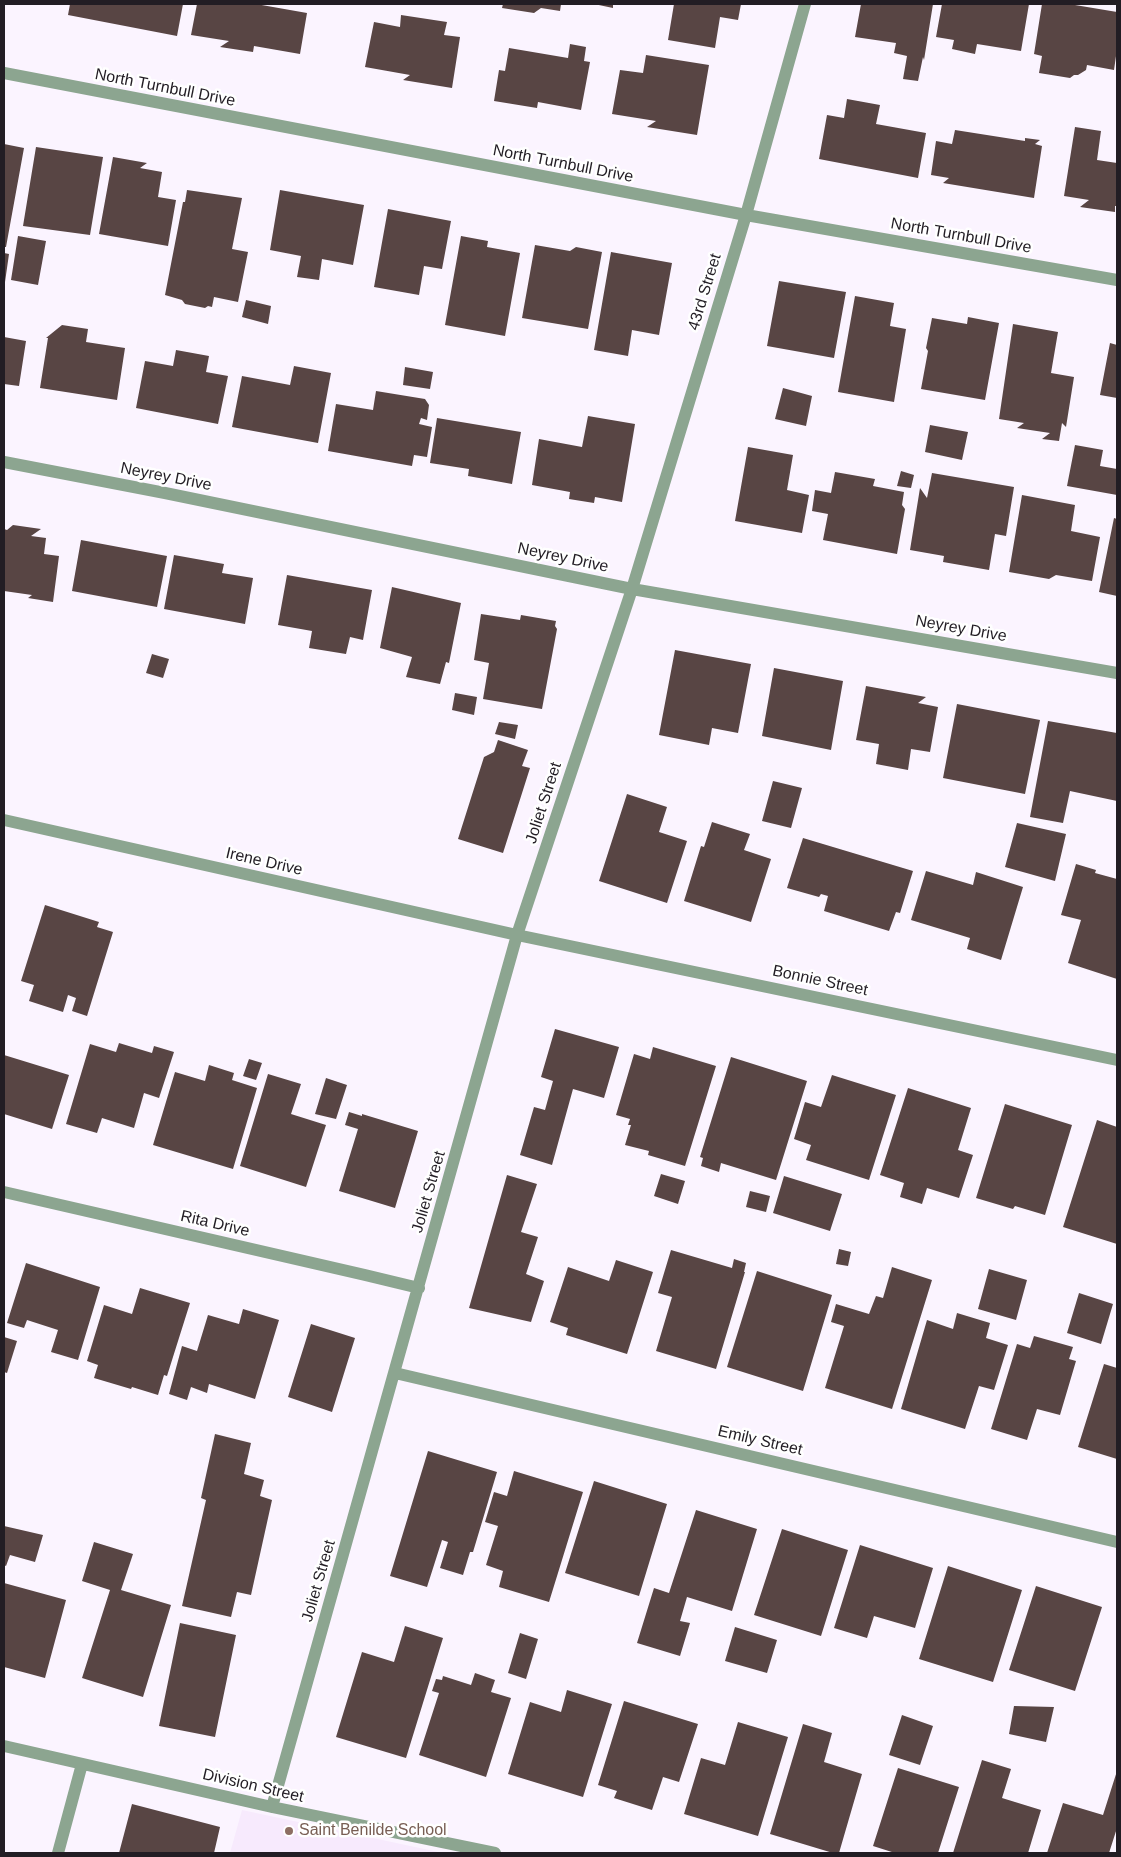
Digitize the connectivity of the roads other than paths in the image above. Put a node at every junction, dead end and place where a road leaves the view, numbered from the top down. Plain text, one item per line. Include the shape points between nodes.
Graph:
1 (805, 4) edge
2 (4, 73) edge
3 (746, 215) junction
4 (1117, 280) edge
5 (4, 462) edge
6 (632, 589) junction
7 (1117, 673) edge
8 (4, 820) edge
9 (517, 935) junction
10 (1117, 1060) edge
11 (4, 1192) edge
12 (419, 1288) junction
13 (394, 1373) junction
14 (1117, 1542) edge
15 (4, 1746) edge
16 (82, 1764) junction
17 (272, 1807) junction
18 (58, 1853) edge
19 (495, 1853) edge

1 - 3 street, 43rd Street
2 - 3 street, North Turnbull Drive
3 - 4 street, North Turnbull Drive
3 - 6 street, 43rd Street
5 - 6 street, Neyrey Drive
6 - 7 street, Neyrey Drive
6 - 9 street, Joliet Street
8 - 9 street, Irene Drive
9 - 10 street, Bonnie Street
9 - 12 street, Joliet Street
11 - 12 street, Rita Drive
12 - 13 street, Joliet Street
13 - 14 street, Emily Street
13 - 17 street, Joliet Street
15 - 16 street, Division Street
16 - 17 street, Division Street
16 - 18 street
17 - 19 street, Division Street

